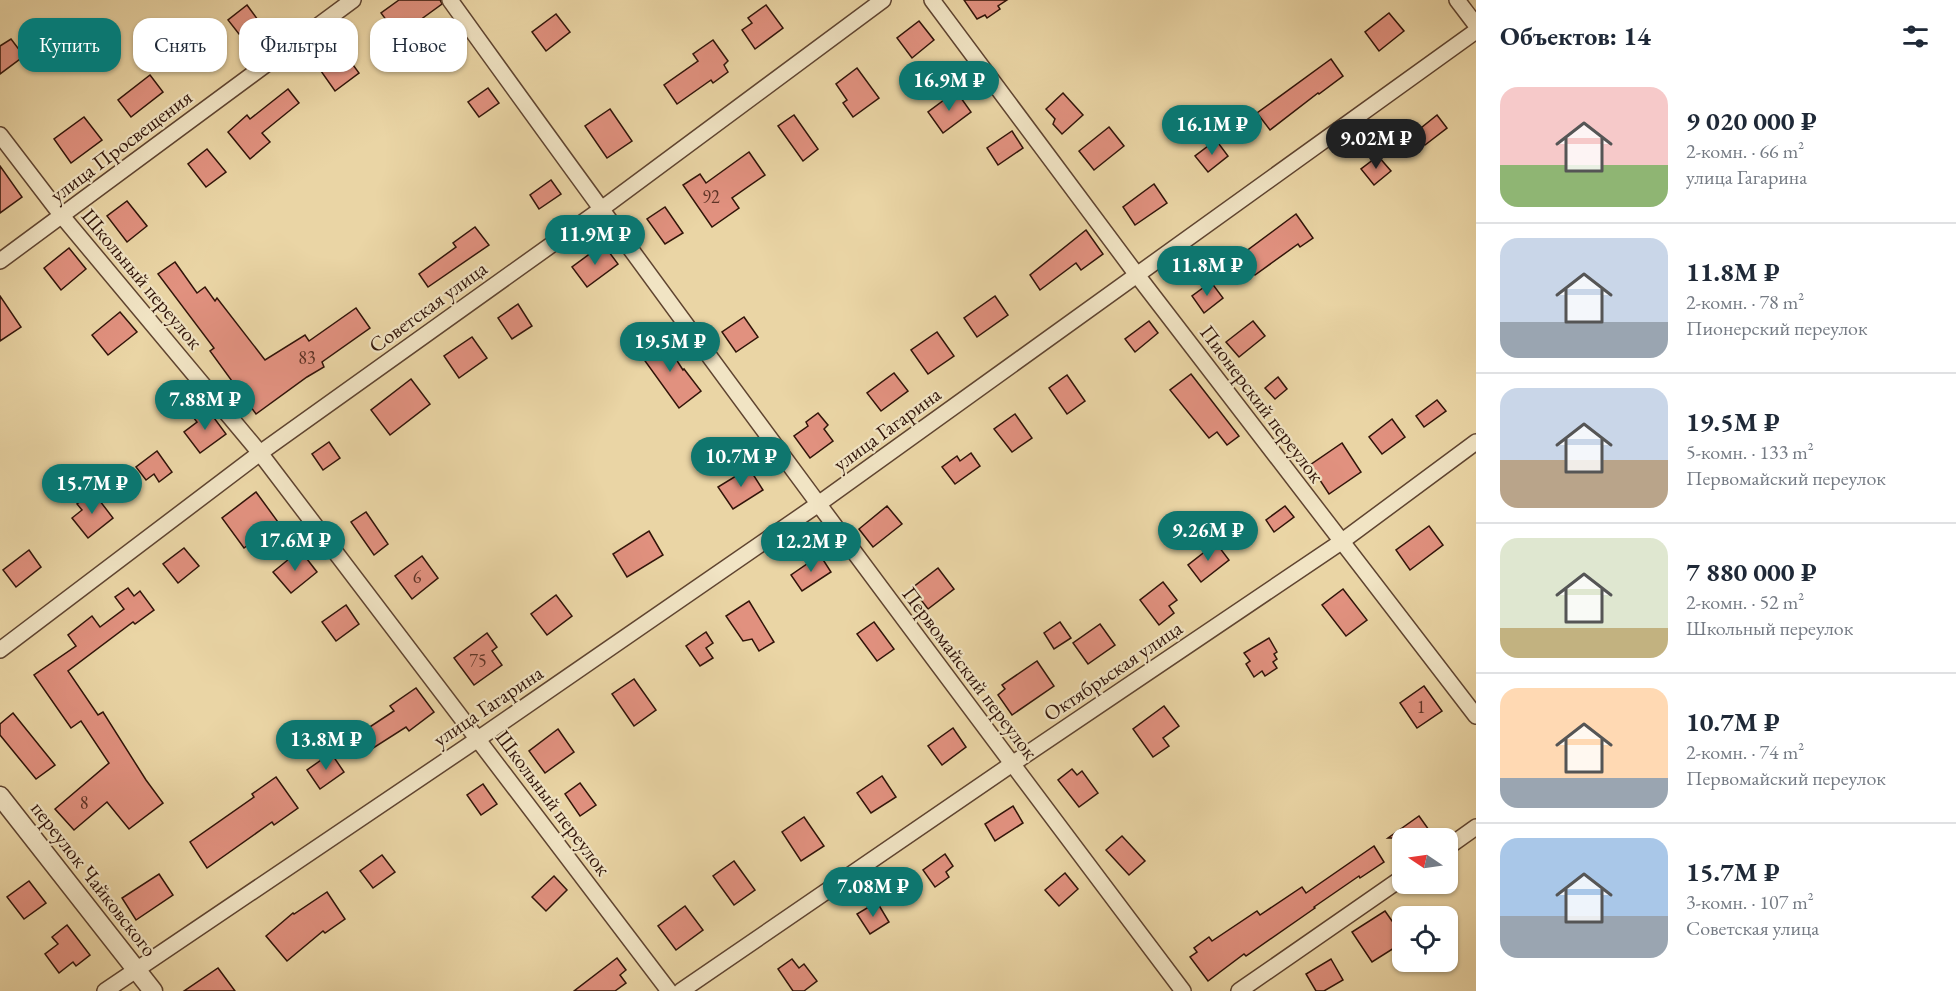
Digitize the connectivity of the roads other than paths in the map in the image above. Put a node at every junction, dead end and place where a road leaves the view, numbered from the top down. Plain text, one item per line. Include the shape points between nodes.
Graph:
1 (354, 0) edge
2 (450, 0) edge
3 (883, 0) edge
4 (932, 0) edge
5 (1457, 0) edge
6 (1476, 25) edge
7 (1476, 31) edge
8 (0, 135) edge
9 (600, 210) junction
10 (62, 216) junction
11 (0, 261) edge
12 (1137, 275) junction
13 (1476, 442) edge
14 (260, 453) junction
15 (817, 505) junction
16 (1341, 542) junction
17 (0, 650) edge
18 (1476, 716) edge
19 (478, 739) junction
20 (1012, 764) junction
21 (0, 796) edge
22 (1476, 827) edge
23 (1458, 840) edge
24 (1392, 885) edge
25 (136, 968) junction
26 (105, 991) edge
27 (153, 991) edge
28 (669, 991) edge
29 (681, 991) edge
30 (1183, 991) edge
31 (1239, 991) edge

1 - 10 street, улица Просвещения
2 - 9 street, Первомайский переулок
3 - 9 street, Советская улица
4 - 12 street, Пионерский переулок
5 - 6 street
7 - 12 street, улица Гагарина
8 - 10 street, Школьный переулок
9 - 14 street, Советская улица
9 - 15 street, Первомайский переулок
10 - 11 street, улица Просвещения
10 - 14 street, Школьный переулок
12 - 15 street, улица Гагарина
12 - 16 street, Пионерский переулок
13 - 16 street, Октябрьская улица
14 - 17 street, Советская улица
14 - 19 street, Школьный переулок
15 - 19 street, улица Гагарина
15 - 20 street, Первомайский переулок
16 - 18 street, Пионерский переулок
16 - 20 street, Октябрьская улица
19 - 25 street, улица Гагарина
19 - 28 street, Школьный переулок
20 - 29 street, Октябрьская улица
20 - 30 street, Первомайский переулок
21 - 25 street, переулок Чайковского
22 - 23 street
24 - 31 street
25 - 26 street, улица Гагарина
25 - 27 street, переулок Чайковского

